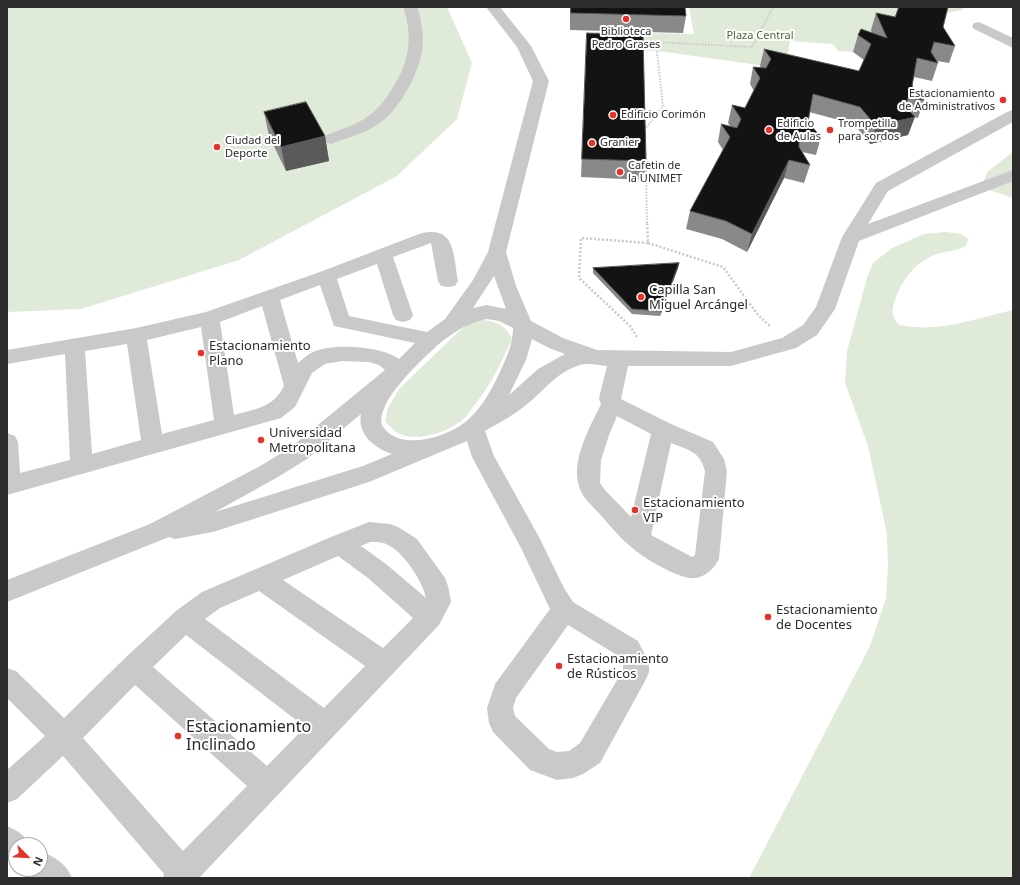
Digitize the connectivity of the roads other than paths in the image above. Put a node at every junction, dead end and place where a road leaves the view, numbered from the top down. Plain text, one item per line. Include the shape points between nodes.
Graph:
1 (410, 7) edge
2 (493, 7) edge
3 (979, 26) dead end
4 (1013, 44) edge
5 (1013, 114) edge
6 (331, 139) dead end
7 (1013, 175) edge
8 (851, 237) junction
9 (497, 252) junction
10 (383, 254) junction
11 (327, 276) junction
12 (448, 281) dead end
13 (269, 296) junction
14 (403, 315) dead end
15 (210, 318) junction
16 (341, 321) junction
17 (453, 322) junction
18 (523, 325) junction
19 (136, 335) junction
20 (431, 340) junction
21 (76, 346) junction
22 (342, 354) junction
23 (7, 357) edge
24 (594, 357) junction
25 (627, 358) junction
26 (399, 370) junction
27 (294, 386) junction
28 (612, 404) junction
29 (225, 425) junction
30 (473, 428) junction
31 (663, 430) junction
32 (7, 442) edge
33 (153, 446) junction
34 (430, 447) junction
35 (82, 465) junction
36 (8, 485) edge
37 (158, 531) junction
38 (638, 539) junction
39 (339, 544) junction
40 (260, 578) junction
41 (7, 591) edge
42 (564, 610) junction
43 (430, 617) junction
44 (185, 619) junction
45 (384, 664) junction
46 (134, 667) junction
47 (7, 680) edge
48 (326, 726) junction
49 (64, 737) junction
50 (268, 785) junction
51 (8, 786) edge
52 (48, 872) edge
53 (180, 875) edge
54 (57, 878) edge

1 - 6 lane via 416,36 414,58 401,88 376,118
2 - 9 lane via 524,46 540,81
3 - 4 lane
5 - 8 lane via 882,187
7 - 8 lane
8 - 25 lane via 825,309 810,330 789,343 731,359
9 - 17 lane via 482,283
9 - 18 lane via 506,286
10 - 11 lane
10 - 12 lane via 425,238 438,238 441,242
10 - 14 lane
11 - 13 lane
11 - 16 lane
13 - 15 lane
13 - 27 lane
15 - 19 lane
15 - 29 lane
16 - 20 lane
16 - 22 lane
17 - 18 lane via 487,312 506,315
17 - 20 lane
18 - 24 lane via 556,343
18 - 30 lane via 520,348 510,372 494,403
19 - 21 lane
19 - 33 lane
20 - 26 lane
21 - 23 lane
21 - 35 lane
22 - 26 lane via 368,355 386,360
22 - 27 lane via 320,357 305,368
24 - 25 lane
24 - 30 lane via 570,360 545,374 523,396
25 - 28 lane via 610,398
26 - 34 lane via 376,403 371,418 372,426 382,440 400,448
26 - 37 lane via 299,453 270,472
27 - 29 lane via 287,401 273,412
28 - 31 lane
28 - 38 lane via 592,452 588,466 589,478 592,491
29 - 33 lane
30 - 34 lane
30 - 42 lane via 483,457 532,544
31 - 38 lane
31 - 38 lane via 705,448 713,459 716,470 707,559 700,566 690,568 650,548
32 - 36 lane
33 - 35 lane
34 - 37 lane via 369,472 213,522
35 - 36 lane
37 - 41 lane
39 - 40 lane
39 - 43 lane via 377,571
39 - 43 lane via 369,532 390,534 408,546 436,586 439,602
40 - 44 lane via 211,600
40 - 45 lane
42 - 42 lane via 504,693 500,708 503,723 540,760 557,766 572,764 590,753 636,672 636,663 629,649
43 - 45 lane
44 - 46 lane
44 - 48 lane
45 - 48 lane
46 - 49 lane
46 - 50 lane
47 - 49 lane
48 - 50 lane
49 - 51 lane
49 - 53 lane
50 - 53 lane
52 - 54 lane

